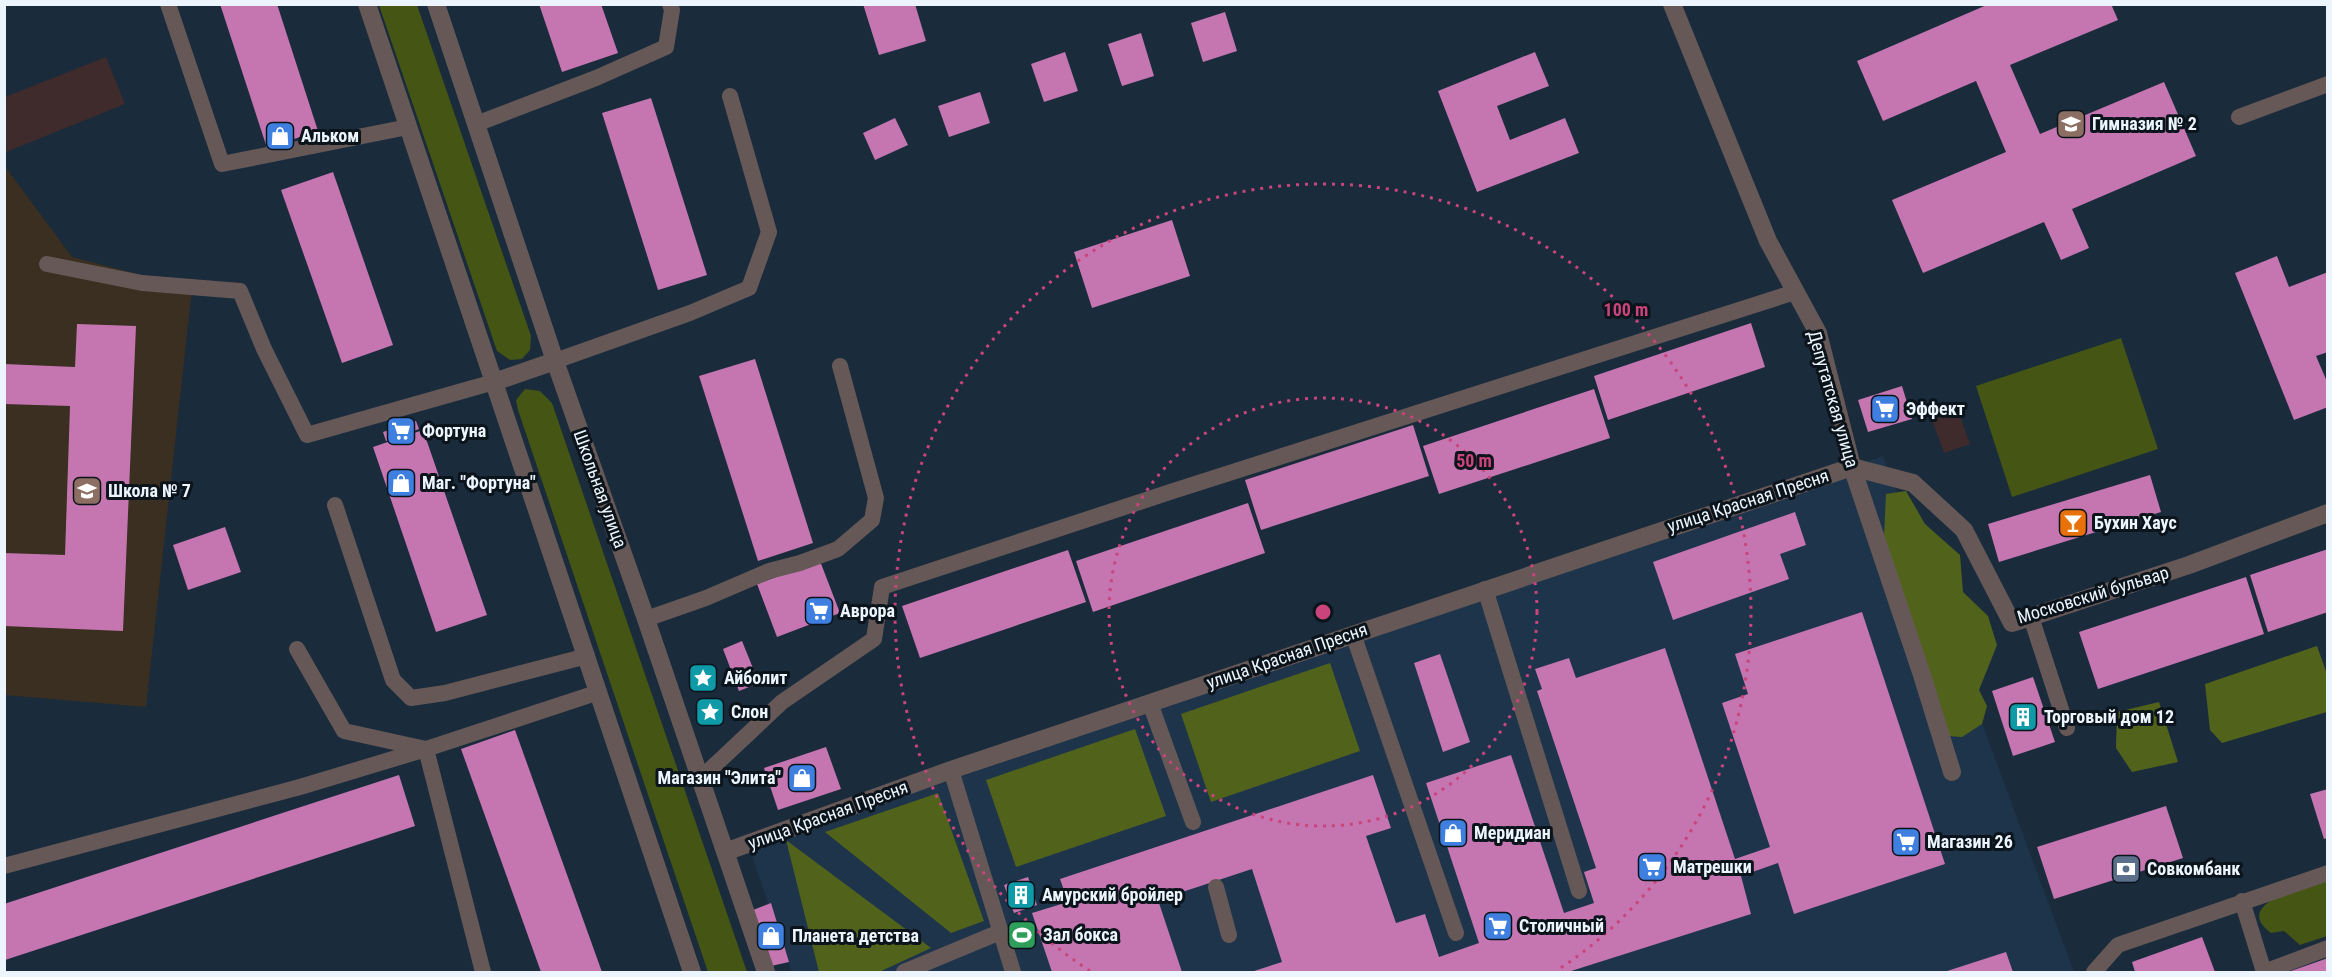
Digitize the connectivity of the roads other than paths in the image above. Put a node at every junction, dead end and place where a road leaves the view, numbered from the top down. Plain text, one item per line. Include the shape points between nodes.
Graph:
1 (168, 4) edge
2 (367, 4) edge
3 (436, 4) edge
4 (670, 4) edge
5 (1672, 4) edge
6 (2328, 84) edge
7 (730, 96) dead end
8 (2239, 117) dead end
9 (476, 124) junction
10 (408, 127) junction
11 (47, 264) dead end
12 (1795, 292) junction
13 (555, 361) junction
14 (840, 366) dead end
15 (494, 382) junction
16 (1851, 467) junction
17 (335, 505) dead end
18 (2328, 513) edge
19 (1485, 589) junction
20 (2031, 617) junction
21 (646, 619) junction
22 (1353, 634) junction
23 (297, 649) dead end
24 (587, 656) junction
25 (599, 692) junction
26 (1150, 703) junction
27 (2067, 728) dead end
28 (426, 749) junction
29 (951, 770) junction
30 (1952, 772) dead end
31 (700, 779) junction
32 (1193, 822) dead end
33 (725, 852) junction
34 (4, 866) edge
35 (2328, 873) edge
36 (1216, 887) dead end
37 (1579, 891) dead end
38 (2242, 901) junction
39 (1000, 932) junction
40 (1456, 933) dead end
41 (1229, 935) dead end
42 (2328, 948) edge
43 (483, 972) edge
44 (692, 972) edge
45 (766, 972) edge
46 (904, 972) edge
47 (1012, 972) edge
48 (2094, 972) edge
49 (2264, 972) edge

1 - 10 lane via 222,164
2 - 10 street
3 - 9 street, Школьная улица
4 - 9 lane via 666,47
5 - 12 street, Депутатская улица via 1768,241
6 - 8 lane
7 - 13 lane via 769,232 749,288
9 - 13 street, Школьная улица
10 - 15 street
11 - 15 lane via 142,283 240,291 264,349 308,435
12 - 16 street, Депутатская улица via 1818,333
12 - 31 lane via 882,587 874,639 782,702
13 - 15 street
13 - 21 street, Школьная улица
14 - 21 lane via 876,498 872,520 838,549
15 - 24 street
16 - 19 street, улица Красная Пресня
16 - 20 street, Московский бульвар via 1913,483 1964,530 2012,623
16 - 30 street, Депутатская улица
17 - 24 lane via 393,680 411,698 445,693
18 - 20 street, Московский бульвар
19 - 22 street, улица Красная Пресня
19 - 37 lane
20 - 27 lane
21 - 31 street, Школьная улица
22 - 26 street, улица Красная Пресня
22 - 40 lane
23 - 28 lane via 344,731
24 - 25 street
25 - 28 lane
25 - 44 street
26 - 29 street, улица Красная Пресня
26 - 32 lane
28 - 34 lane
28 - 43 lane
29 - 33 street, улица Красная Пресня
29 - 39 lane
31 - 33 street, Школьная улица
33 - 45 street, Школьная улица
35 - 38 lane
36 - 41 lane
38 - 48 lane via 2118,945
38 - 49 lane
39 - 46 lane
39 - 47 lane
42 - 49 lane

